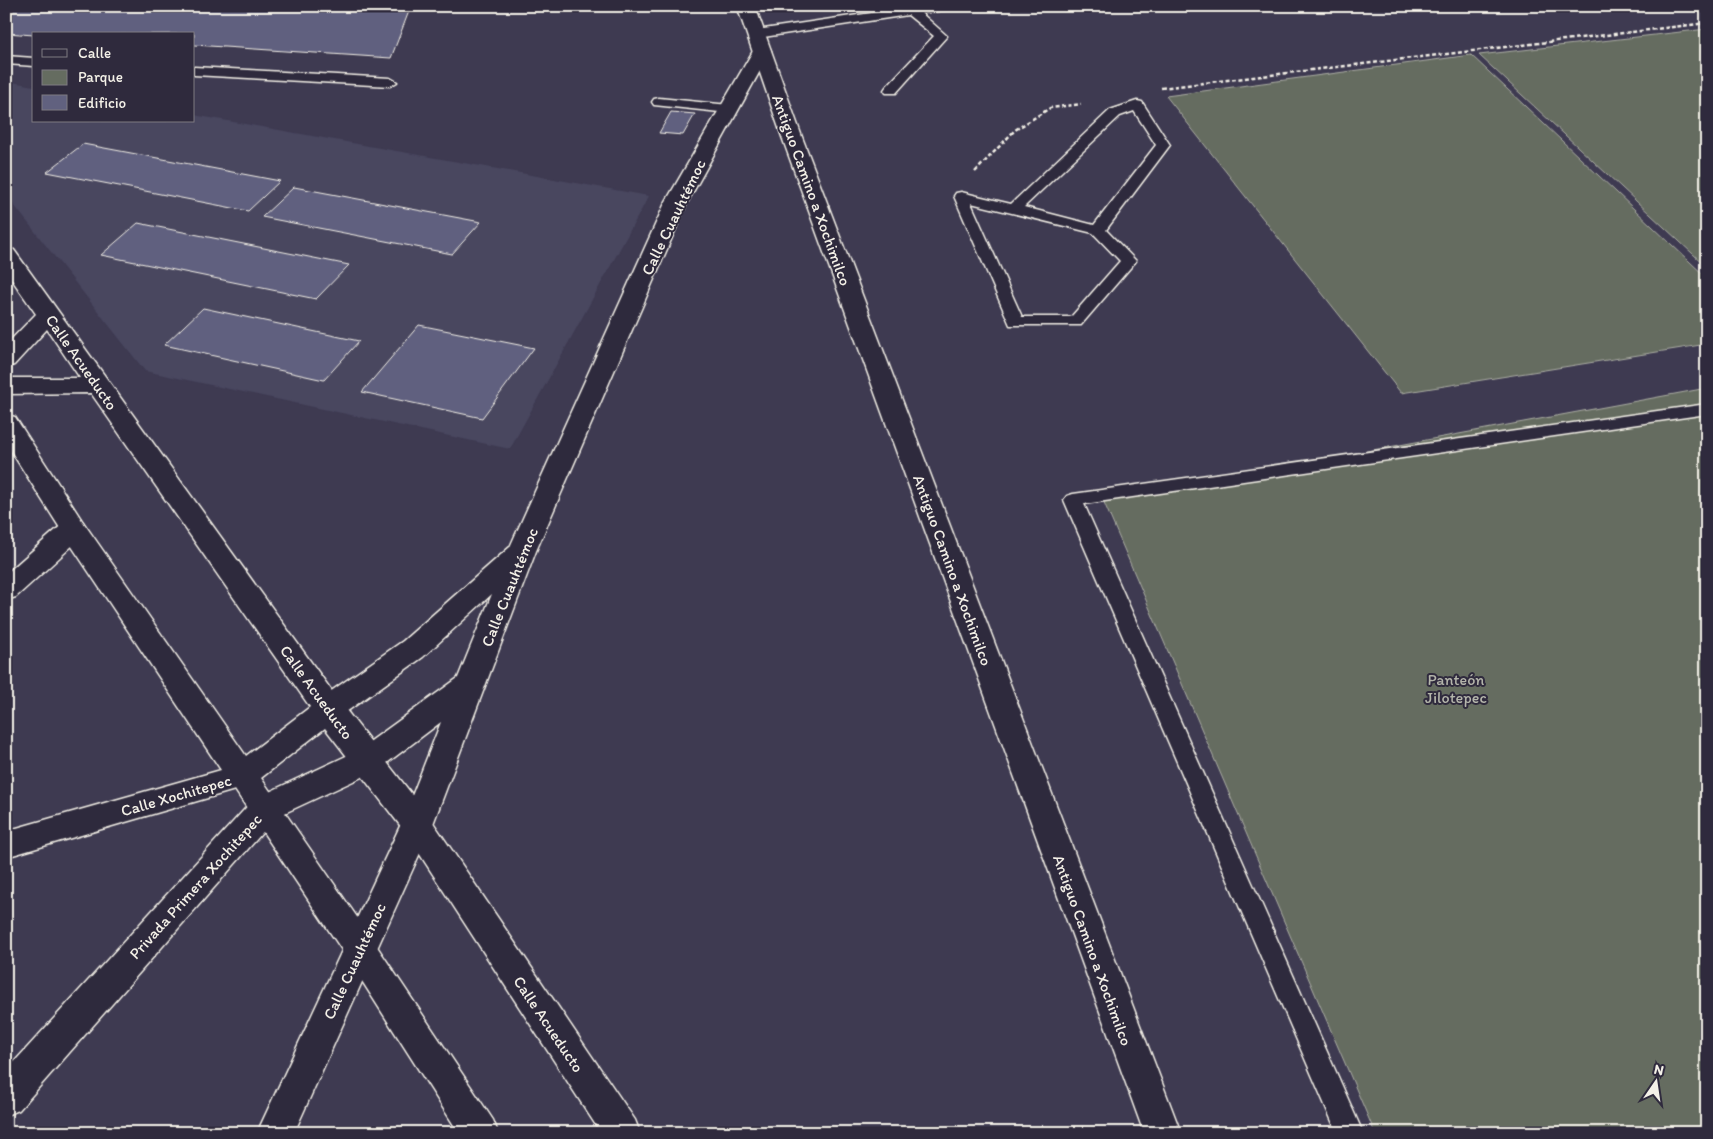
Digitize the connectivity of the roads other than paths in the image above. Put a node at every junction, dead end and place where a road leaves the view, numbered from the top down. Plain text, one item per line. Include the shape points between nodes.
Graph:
1 (746, 6) edge
2 (945, 6) edge
3 (912, 12) junction
4 (759, 42) junction
5 (6, 60) edge
6 (32, 62) edge
7 (195, 71) edge
8 (390, 82) dead end
9 (891, 90) dead end
10 (659, 102) dead end
11 (729, 109) junction
12 (1014, 209) junction
13 (1098, 230) junction
14 (6, 255) edge
15 (48, 314) junction
16 (6, 360) edge
17 (6, 386) edge
18 (98, 386) junction
19 (1707, 409) edge
20 (6, 423) edge
21 (74, 529) junction
22 (522, 551) junction
23 (6, 590) edge
24 (469, 686) junction
25 (328, 709) junction
26 (368, 760) junction
27 (242, 776) junction
28 (265, 808) junction
29 (417, 824) junction
30 (6, 844) edge
31 (360, 949) junction
32 (6, 1098) edge
33 (275, 1133) edge
34 (480, 1133) edge
35 (622, 1133) edge
36 (1163, 1133) edge
37 (1350, 1133) edge

1 - 4 street, Antiguo Camino a Xochimilco
2 - 3 lane
3 - 4 lane
3 - 9 lane via 941,36
4 - 11 street, Calle Cuauhtémoc
4 - 36 street, Antiguo Camino a Xochimilco
5 - 6 lane
7 - 8 lane
10 - 11 lane
11 - 22 street, Calle Cuauhtémoc via 676,203
12 - 13 lane
12 - 13 lane via 1115,113 1137,105 1163,145
12 - 13 lane via 961,196 1016,322 1075,322 1128,261
14 - 15 street, Calle Acueducto
15 - 16 street
15 - 18 street, Calle Acueducto
17 - 18 street
18 - 25 street, Calle Acueducto
19 - 37 lane via 1073,500
20 - 21 street
21 - 23 street
21 - 27 street
22 - 24 street, Calle Cuauhtémoc
22 - 25 street, Calle Xochitepec via 413,649
24 - 26 street, Privada Primera Xochitepec
24 - 29 street, Calle Cuauhtémoc
25 - 26 street, Calle Acueducto
25 - 27 street, Calle Xochitepec
26 - 28 street, Privada Primera Xochitepec
26 - 29 street, Calle Acueducto
27 - 28 street
27 - 30 street, Calle Xochitepec
28 - 31 street
28 - 32 street, Privada Primera Xochitepec
29 - 31 street, Calle Cuauhtémoc
29 - 35 street, Calle Acueducto
31 - 33 street, Calle Cuauhtémoc
31 - 34 street

